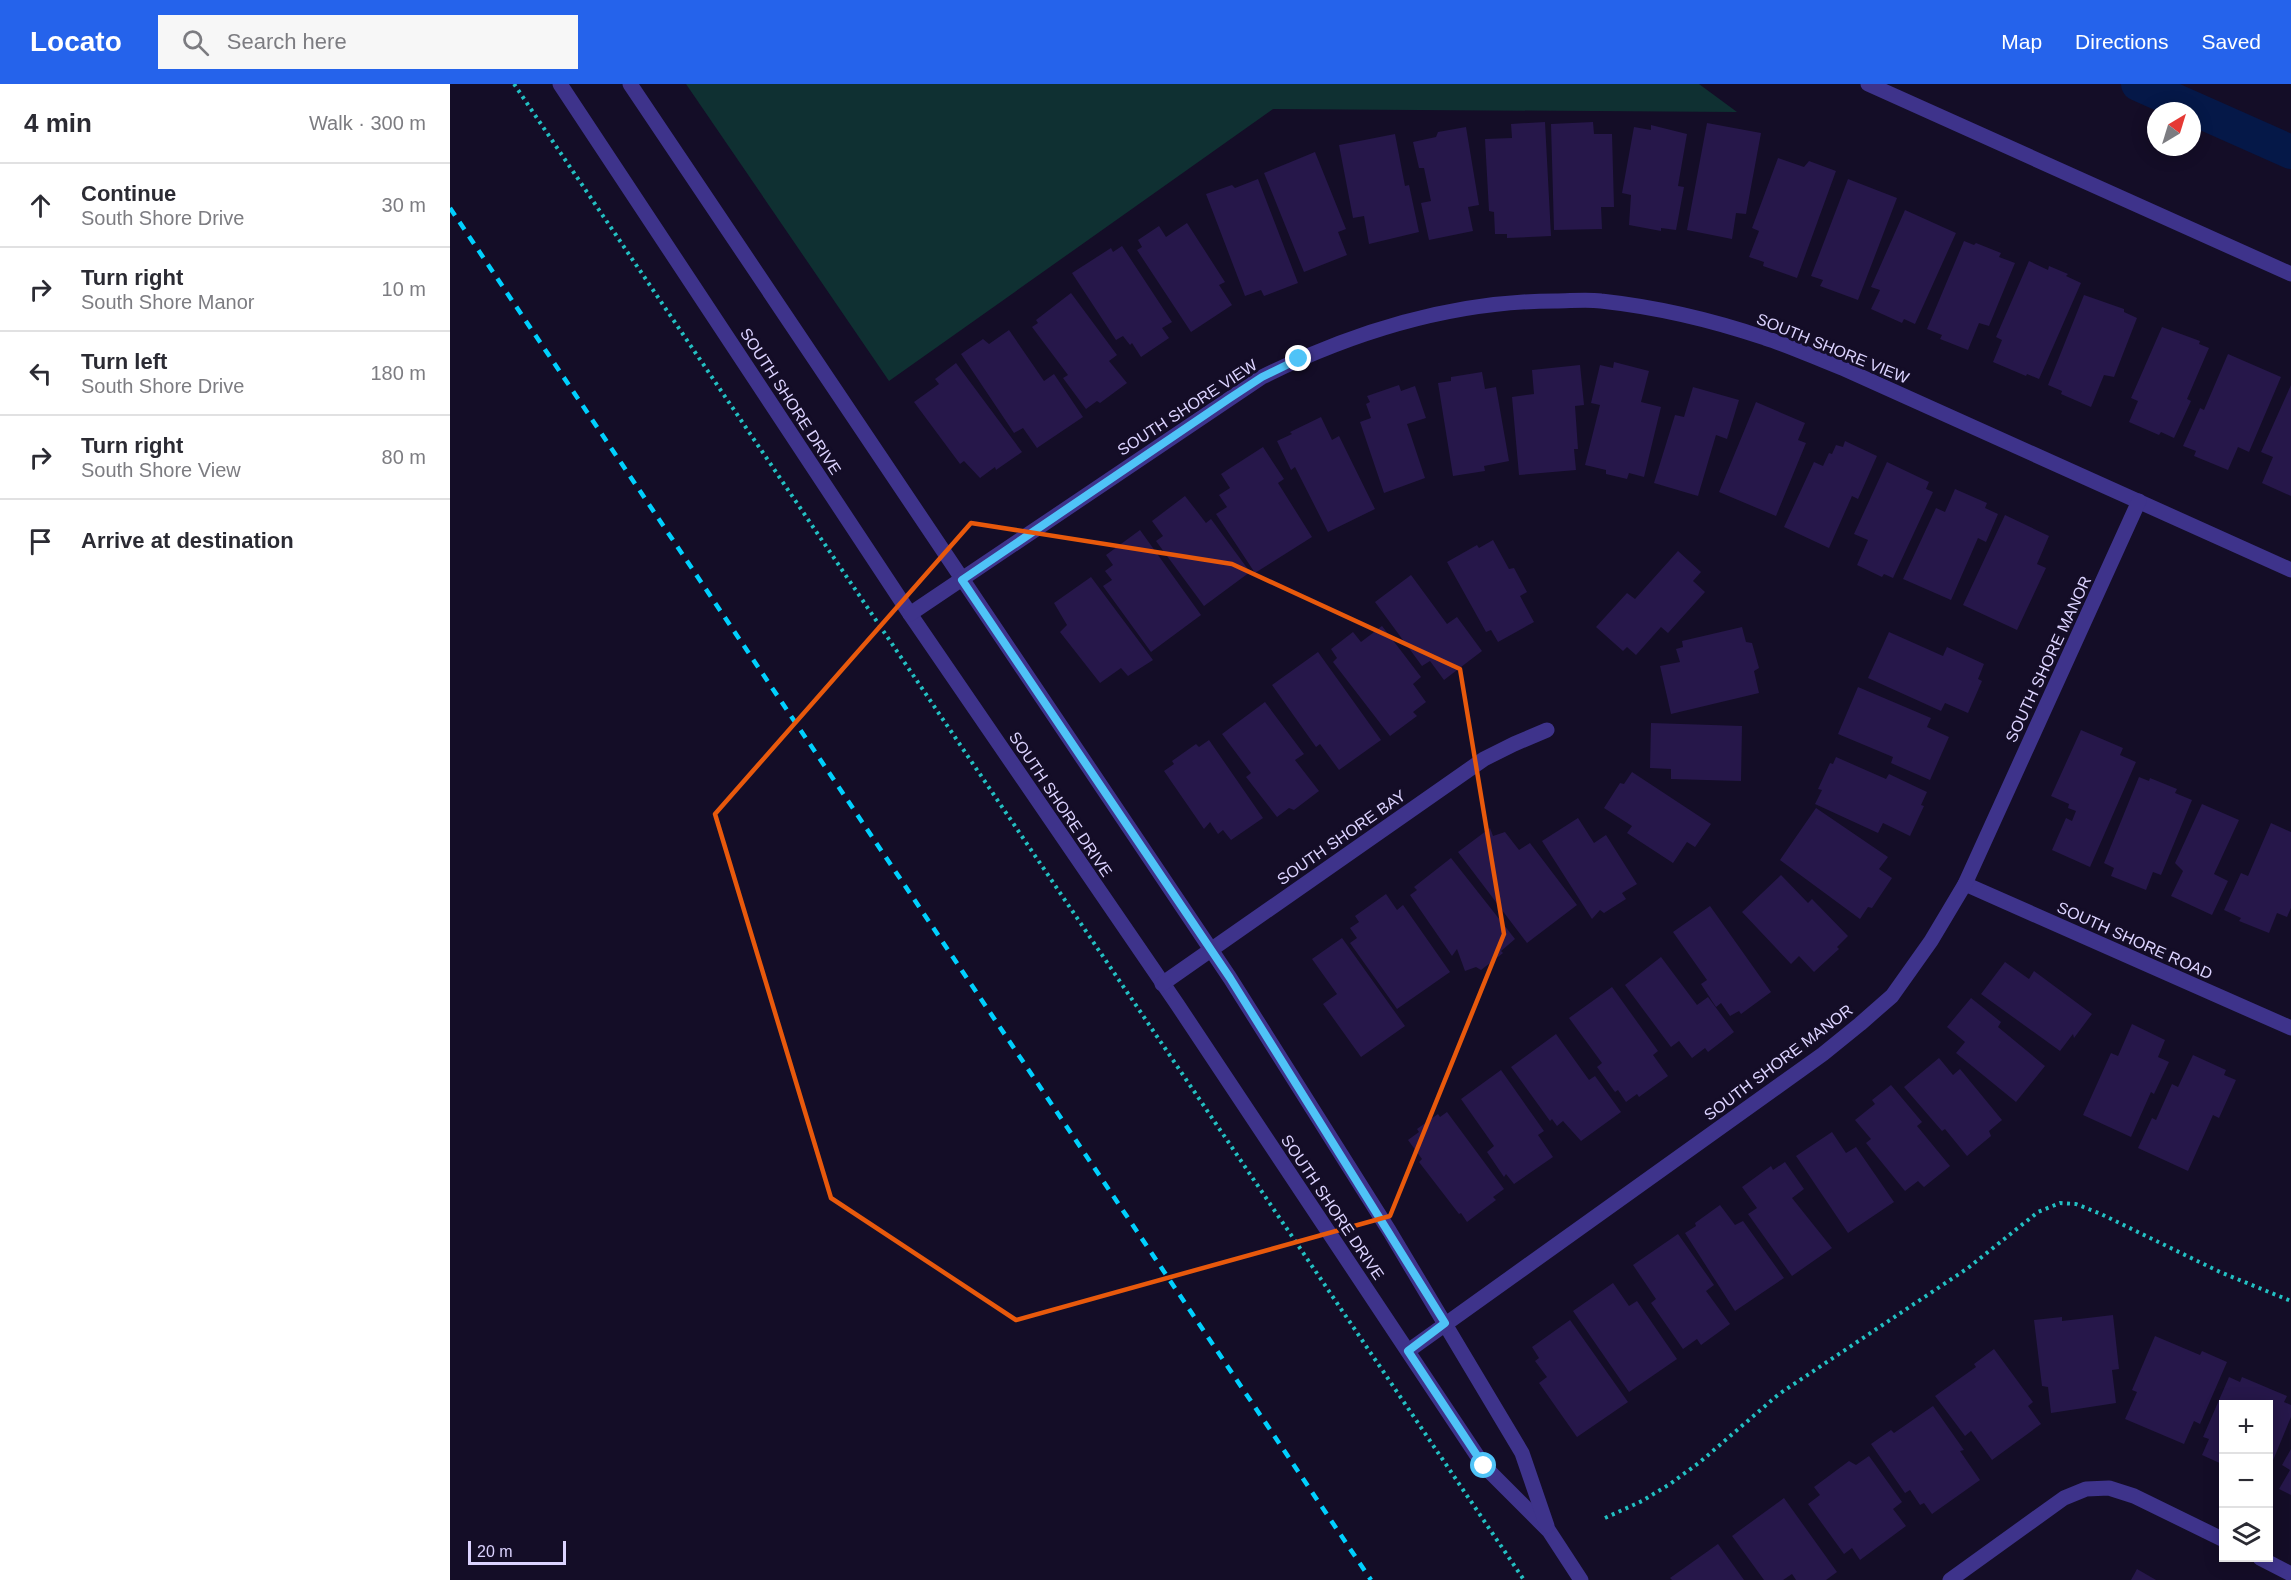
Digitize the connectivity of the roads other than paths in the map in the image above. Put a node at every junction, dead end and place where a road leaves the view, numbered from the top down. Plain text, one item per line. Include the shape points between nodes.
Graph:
1 (560, 84) edge
2 (630, 84) edge
3 (1868, 84) edge
4 (2291, 274) edge
5 (2139, 501) junction
6 (2291, 570) edge
7 (962, 580) junction
8 (910, 614) junction
9 (1547, 730) dead end
10 (1965, 884) junction
11 (1211, 949) junction
12 (1162, 984) junction
13 (2291, 1028) edge
14 (1445, 1323) junction
15 (1408, 1351) junction
16 (1549, 1531) junction
17 (2219, 1538) edge
18 (2269, 1562) edge
19 (2291, 1574) edge
20 (1581, 1580) edge
21 (1950, 1580) edge

1 - 8 street, SOUTH SHORE DRIVE
2 - 7 street, SOUTH SHORE DRIVE
3 - 4 street
5 - 6 street, SOUTH SHORE VIEW
5 - 7 street, SOUTH SHORE VIEW via 1842,368 1765,338 1684,315 1599,300 1515,301 1425,316 1347,340 1281,368 1230,398
5 - 10 street, SOUTH SHORE MANOR
7 - 8 street, SOUTH SHORE VIEW
7 - 11 street, SOUTH SHORE DRIVE
8 - 12 street, SOUTH SHORE DRIVE
9 - 11 street, SOUTH SHORE BAY via 1484,759
10 - 13 street, SOUTH SHORE ROAD
10 - 14 street, SOUTH SHORE MANOR via 1892,996 1860,1024 1824,1054
11 - 12 street, SOUTH SHORE BAY
11 - 14 street, SOUTH SHORE DRIVE
12 - 15 street, SOUTH SHORE DRIVE
14 - 15 street, SOUTH SHORE MANOR
14 - 16 street, SOUTH SHORE DRIVE via 1522,1453
15 - 16 street, SOUTH SHORE DRIVE via 1484,1466
16 - 20 street, SOUTH SHORE DRIVE
17 - 21 street via 2133,1496 2109,1488 2086,1489 2064,1498
18 - 19 street

